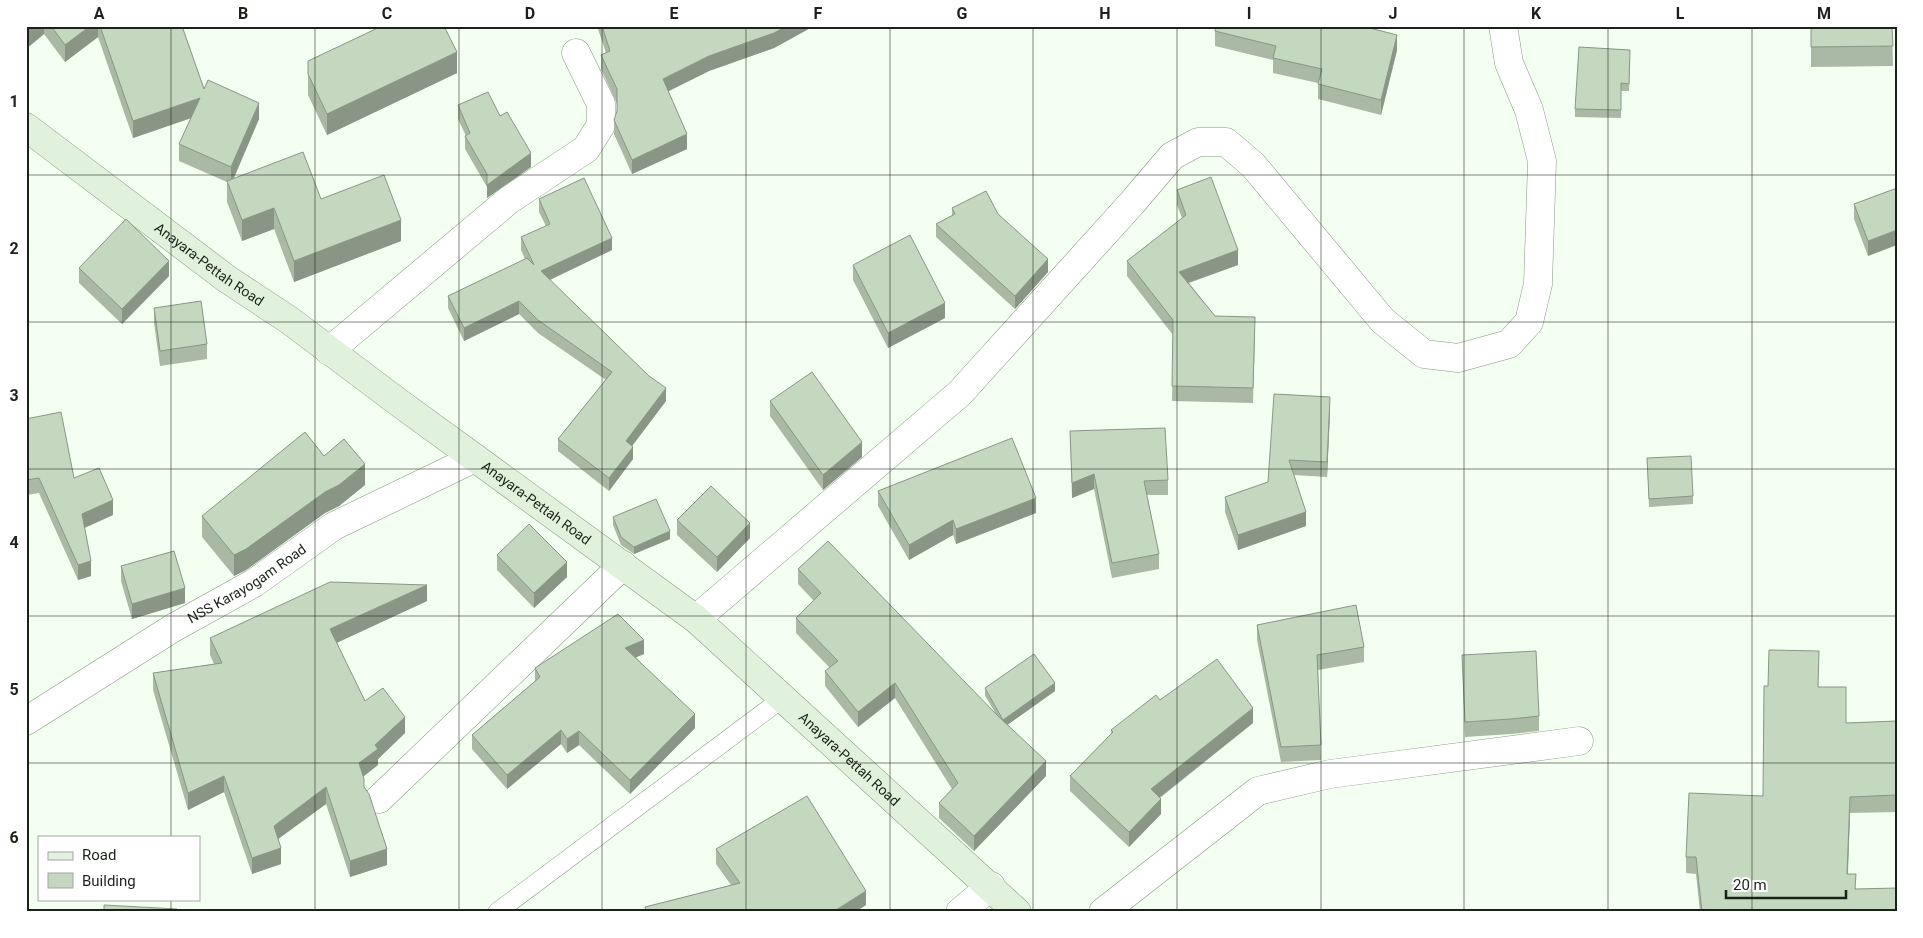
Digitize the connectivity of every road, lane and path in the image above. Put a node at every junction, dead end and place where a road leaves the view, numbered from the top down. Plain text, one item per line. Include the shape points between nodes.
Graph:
1 (1503, 26) edge
2 (576, 53) dead end
3 (26, 127) edge
4 (328, 351) junction
5 (475, 458) junction
6 (622, 565) junction
7 (696, 619) junction
8 (784, 698) junction
9 (26, 721) edge
10 (1579, 741) dead end
11 (379, 799) dead end
12 (991, 886) junction
13 (497, 912) edge
14 (960, 912) edge
15 (1017, 912) edge
16 (1103, 912) edge

1 - 7 street via 1509,64 1528,110 1542,161 1538,284 1528,322 1509,344 1458,358 1424,354 1383,321 1253,165 1226,142 1198,142 1172,156 960,393
2 - 4 street via 601,104 601,125 586,149 509,200
3 - 4 main road, Anayara-Pettah Road
4 - 5 main road, Anayara-Pettah Road
5 - 6 main road, Anayara-Pettah Road
5 - 9 street, NSS Karayogam Road via 334,526 254,583 173,628
6 - 7 main road, Anayara-Pettah Road
6 - 11 street
7 - 8 main road, Anayara-Pettah Road
8 - 12 main road, Anayara-Pettah Road
8 - 13 lane
10 - 16 street via 1330,774 1258,791
12 - 14 street
12 - 15 main road, Anayara-Pettah Road

